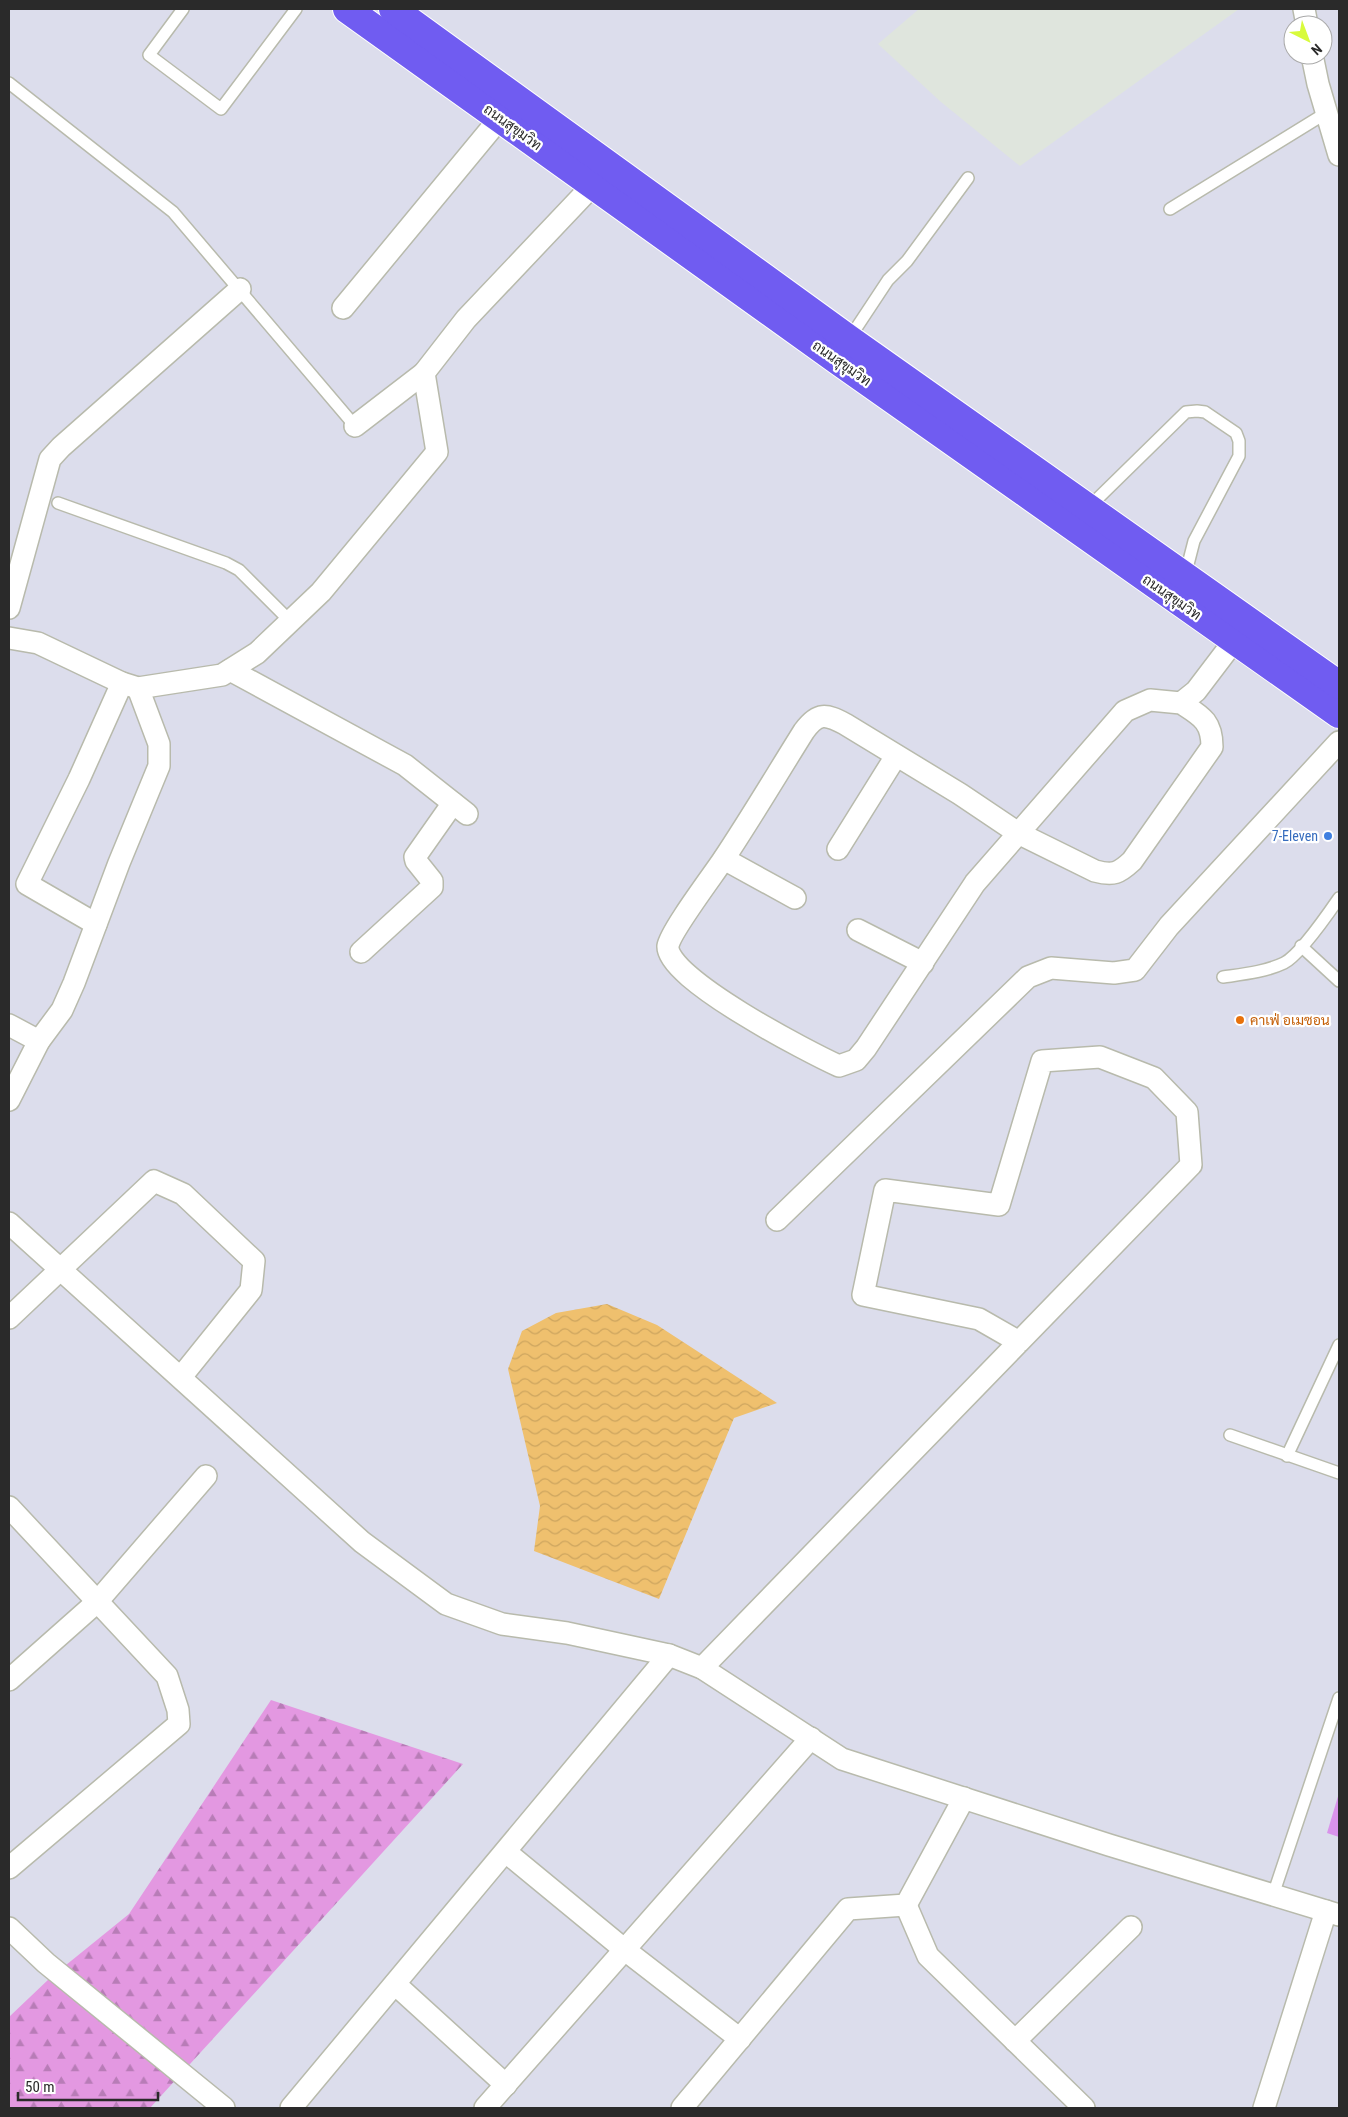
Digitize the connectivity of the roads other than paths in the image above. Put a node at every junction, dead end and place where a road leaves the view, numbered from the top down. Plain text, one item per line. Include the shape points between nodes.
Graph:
1 (183, 9) edge
2 (296, 9) edge
3 (347, 9) edge
4 (393, 9) edge
5 (1314, 65) edge
6 (9, 82) edge
7 (1326, 113) junction
8 (508, 114) junction
9 (1339, 155) edge
10 (968, 178) dead end
11 (593, 186) junction
12 (1170, 209) dead end
13 (240, 289) junction
14 (343, 308) dead end
15 (849, 339) junction
16 (424, 373) junction
17 (355, 426) joint
18 (58, 503) dead end
19 (1088, 508) junction
20 (1185, 576) junction
21 (9, 608) edge
22 (290, 621) junction
23 (9, 638) edge
24 (1234, 641) junction
25 (230, 670) junction
26 (1339, 685) edge
27 (130, 686) junction
28 (1181, 702) junction
29 (1339, 714) edge
30 (1339, 742) edge
31 (896, 756) junction
32 (1018, 833) junction
33 (838, 849) dead end
34 (724, 858) junction
35 (795, 898) dead end
36 (1339, 898) edge
37 (96, 924) junction
38 (858, 930) dead end
39 (1301, 946) junction
40 (361, 952) dead end
41 (923, 963) junction
42 (1223, 977) dead end
43 (1339, 981) edge
44 (9, 1025) edge
45 (39, 1041) junction
46 (9, 1100) edge
47 (777, 1220) dead end
48 (9, 1223) edge
49 (61, 1270) junction
50 (9, 1318) edge
51 (1019, 1342) junction
52 (1339, 1345) edge
53 (181, 1377) junction
54 (1230, 1435) dead end
55 (1287, 1456) junction
56 (1339, 1473) edge
57 (206, 1476) dead end
58 (9, 1507) edge
59 (97, 1602) junction
60 (670, 1655) junction
61 (702, 1668) junction
62 (9, 1680) edge
63 (1339, 1698) edge
64 (811, 1738) junction
65 (964, 1798) junction
66 (506, 1852) junction
67 (9, 1868) edge
68 (1273, 1895) junction
69 (906, 1905) junction
70 (1333, 1913) edge
71 (1131, 1927) dead end
72 (9, 1928) edge
73 (625, 1950) junction
74 (395, 1984) junction
75 (740, 2039) junction
76 (1015, 2041) junction
77 (506, 2085) junction
78 (224, 2108) edge
79 (292, 2108) edge
80 (485, 2108) edge
81 (682, 2108) edge
82 (1084, 2108) edge
83 (1264, 2108) edge

1 - 2 lane via 149,55 221,108
3 - 8 main road, ถนนสุขุมวิท
4 - 8 main road, ถนนสุขุมวิท
5 - 7 street
6 - 13 lane via 173,212
7 - 9 street
7 - 12 lane
8 - 11 main road, ถนนสุขุมวิท
8 - 14 street
8 - 15 main road, ถนนสุขุมวิท
10 - 15 lane via 907,261 888,280
11 - 16 street via 466,319
11 - 24 main road, ถนนสุขุมวิท
13 - 17 lane
13 - 21 street via 50,459
15 - 19 main road, ถนนสุขุมวิท
16 - 17 street
16 - 22 street via 437,452 321,592
18 - 22 lane via 240,570
19 - 20 main road, ถนนสุขุมวิท
19 - 20 lane via 1186,412 1205,412 1236,433 1239,456 1194,541
20 - 26 main road, ถนนสุขุมวิท
22 - 25 street via 257,653
23 - 27 street via 38,644
24 - 28 street via 1196,691
24 - 29 main road, ถนนสุขุมวิท
25 - 27 street via 222,675
25 - 40 street via 405,765 460,808 415,857 432,881 432,887
27 - 37 street via 159,744 159,766
27 - 37 street via 27,884
28 - 32 street via 1150,700 1126,711
28 - 32 street via 1209,726 1212,747 1132,861 1120,872 1095,872
30 - 47 street via 1169,926 1135,970 1114,973 1051,968 1028,976
31 - 32 street
31 - 33 street
31 - 34 street via 832,718 817,717 804,731
32 - 41 street via 975,883
34 - 35 street
34 - 41 street via 674,932 668,946 670,957 692,978 741,1014 812,1054 839,1066 856,1060
36 - 39 lane
37 - 45 street via 62,1010
38 - 41 street
39 - 42 lane via 1286,962 1258,972
39 - 43 lane
44 - 45 street
45 - 46 street
48 - 49 street
49 - 50 street
49 - 53 street
49 - 53 street via 154,1181 183,1194 254,1261 251,1290
51 - 51 street via 979,1319 863,1295 885,1190 999,1205 1042,1062 1100,1057 1154,1078 1187,1112 1191,1165
51 - 61 street
52 - 55 lane
53 - 60 street via 362,1542 446,1604 502,1624 567,1632
54 - 55 lane
55 - 56 lane
57 - 59 street
58 - 59 street
59 - 62 street
59 - 67 street via 167,1676 179,1724
60 - 61 street
60 - 66 street
61 - 64 street
63 - 68 lane
64 - 65 street via 842,1759
64 - 73 street
65 - 68 street
65 - 69 street
66 - 73 street
66 - 74 street
68 - 70 street
69 - 75 street via 848,1909
69 - 76 street via 928,1956
70 - 83 street
71 - 76 street
72 - 78 street via 46,1964
73 - 75 street
73 - 77 street
74 - 77 street
74 - 79 street
75 - 81 street
76 - 82 street
77 - 80 street

